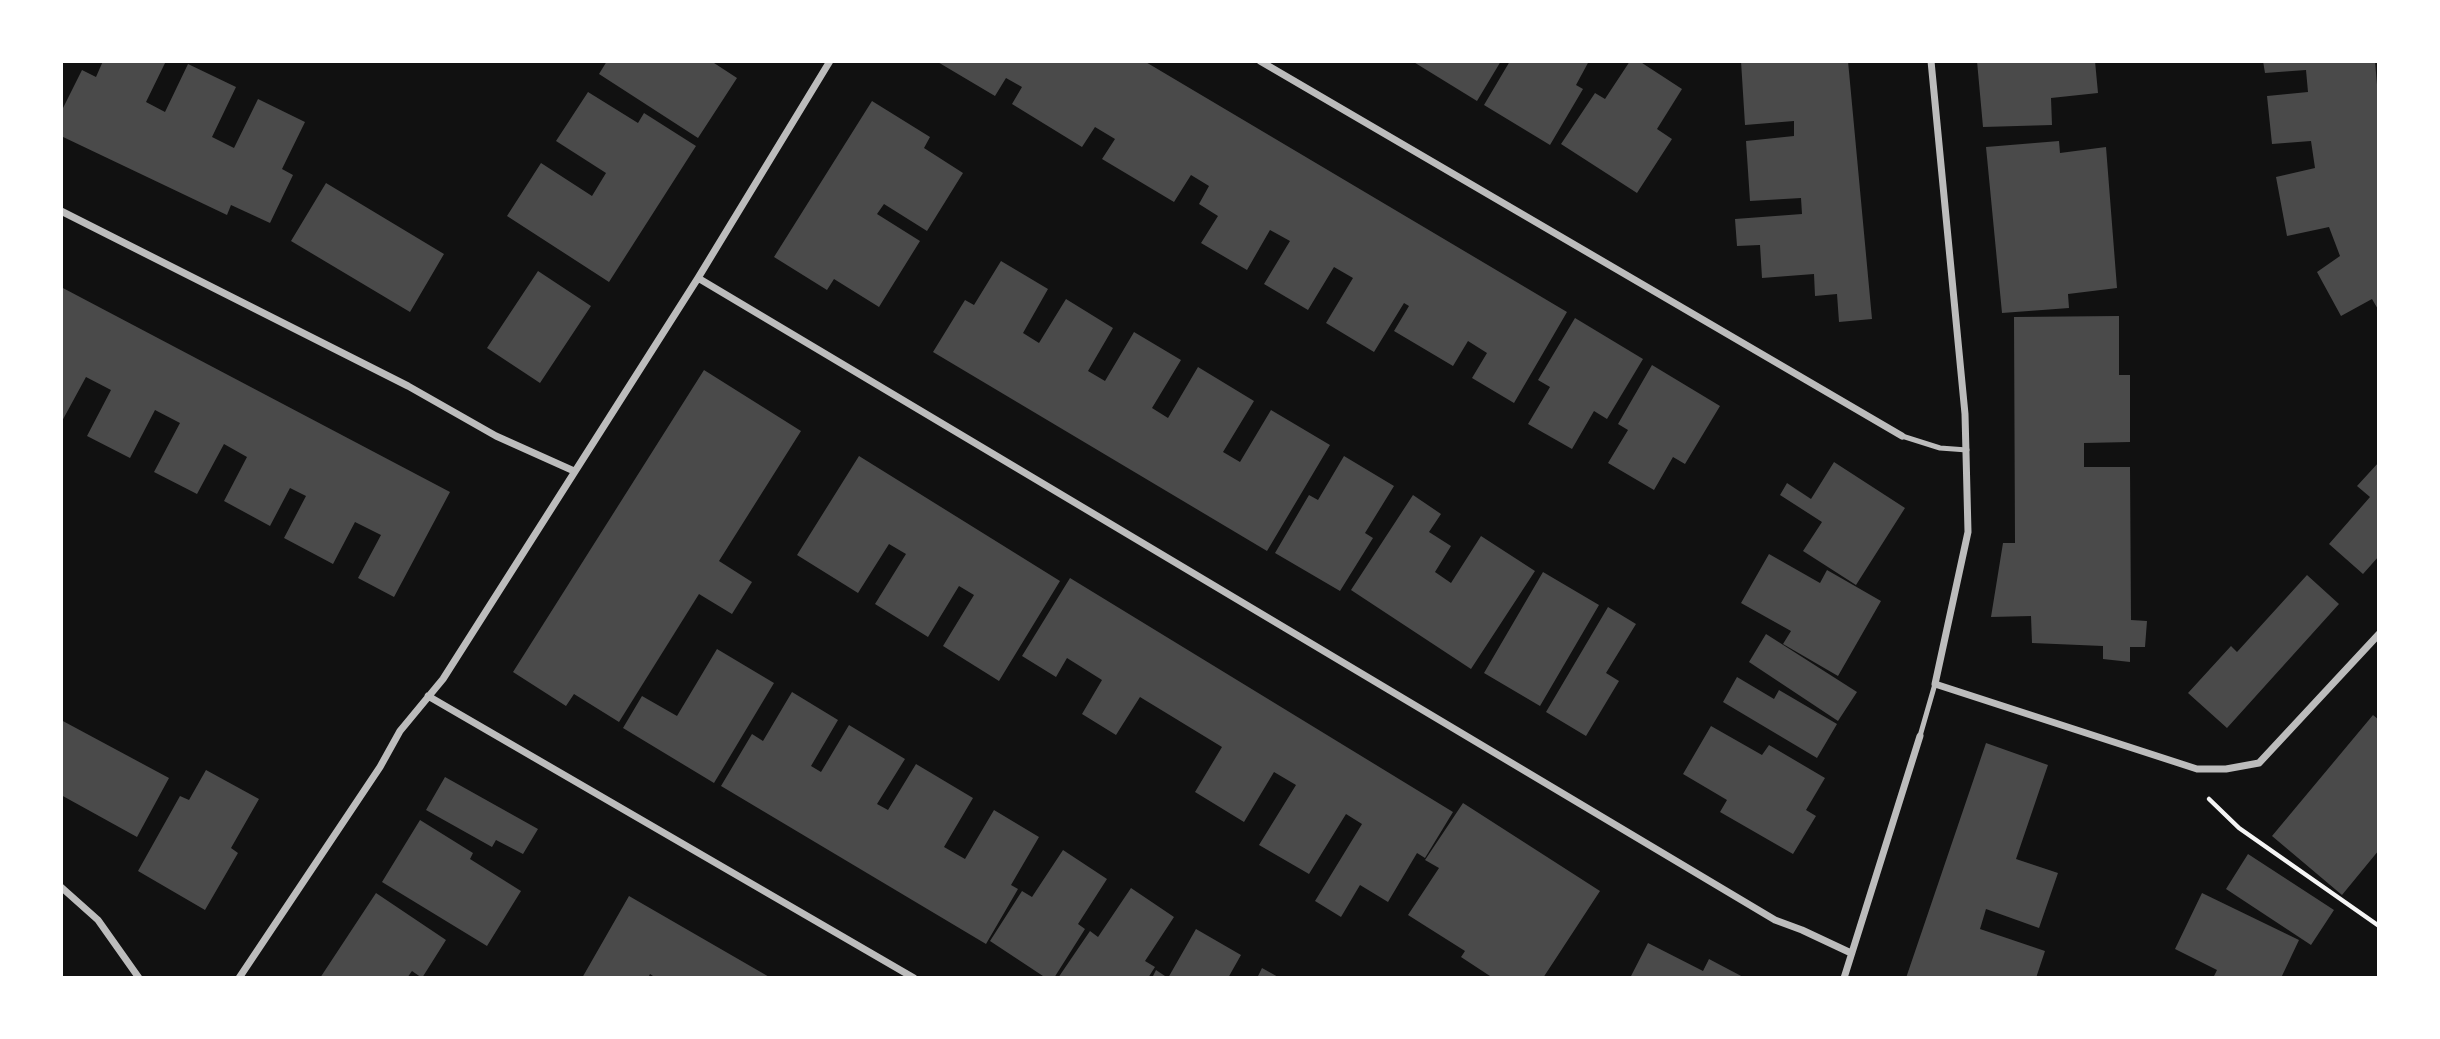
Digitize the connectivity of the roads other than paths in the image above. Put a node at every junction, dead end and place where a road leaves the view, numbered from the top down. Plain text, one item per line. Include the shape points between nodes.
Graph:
1 (830, 61) edge
2 (1260, 61) edge
3 (1931, 61) edge
4 (61, 211) edge
5 (698, 278) junction
6 (1902, 436) joint
7 (1967, 450) junction
8 (574, 471) junction
9 (2379, 634) edge
10 (1935, 684) junction
11 (428, 696) junction
12 (1920, 736) joint
13 (61, 887) edge
14 (1851, 953) junction
15 (139, 978) edge
16 (239, 978) edge
17 (914, 978) edge
18 (1844, 978) edge

1 - 5 street
2 - 6 street
3 - 7 street
4 - 8 street via 408,386 496,436
5 - 8 street
5 - 14 street via 1775,920
6 - 7 lane via 1940,449
7 - 10 street via 1968,531
8 - 11 street
9 - 10 street via 2259,763 2225,769 2197,769
10 - 12 lane
11 - 16 street via 400,731
11 - 17 street
12 - 14 street
13 - 15 street via 98,920
14 - 18 street

